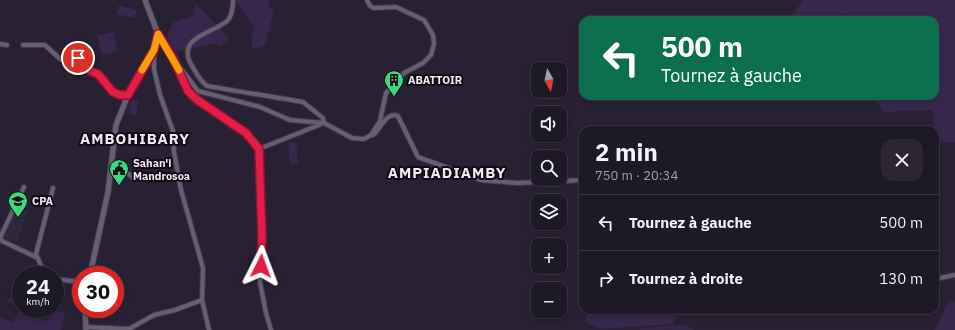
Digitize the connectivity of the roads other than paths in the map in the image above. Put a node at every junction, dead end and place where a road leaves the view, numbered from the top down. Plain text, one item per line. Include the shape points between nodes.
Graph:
1 (146, 0) edge
2 (233, 0) edge
3 (367, 0) edge
4 (158, 34) junction
5 (0, 44) edge
6 (8, 45) dead end
7 (24, 45) dead end
8 (154, 50) junction
9 (173, 58) junction
10 (128, 95) junction
11 (324, 123) junction
12 (371, 135) junction
13 (259, 149) junction
14 (111, 163) junction
15 (134, 179) dead end
16 (579, 180) edge
17 (24, 187) dead end
18 (53, 188) dead end
19 (38, 258) junction
20 (41, 266) edge
21 (92, 266) edge
22 (955, 275) edge
23 (939, 278) edge
24 (202, 300) junction
25 (85, 318) edge
26 (86, 329) edge
27 (209, 330) edge
28 (271, 330) edge

1 - 4 street
2 - 11 street via 232,12 227,21 203,33 190,45 187,54 189,61 201,82 220,89 303,102 323,118
3 - 12 street via 374,8 396,7 424,20 433,35 434,44 431,55 423,63 404,73 386,93 380,121
4 - 8 street
4 - 9 street
5 - 6 street
7 - 10 street via 45,45 68,63 78,58 90,71 98,74 113,92
8 - 10 street
8 - 24 street via 154,69 173,131 174,152 182,190 204,268
9 - 11 street via 198,91 260,107 290,120
9 - 13 street via 188,91 246,133
10 - 14 street via 116,125
11 - 12 street via 352,138 364,139
11 - 13 street
12 - 16 street via 394,114 398,116 418,157 481,180 517,183
13 - 28 street via 262,236 260,282
14 - 15 street via 122,167
14 - 21 street via 108,192
17 - 19 street via 0,238
18 - 19 street via 37,245
19 - 20 street
22 - 23 street
24 - 26 street via 154,315 129,329
24 - 27 street
25 - 26 street

